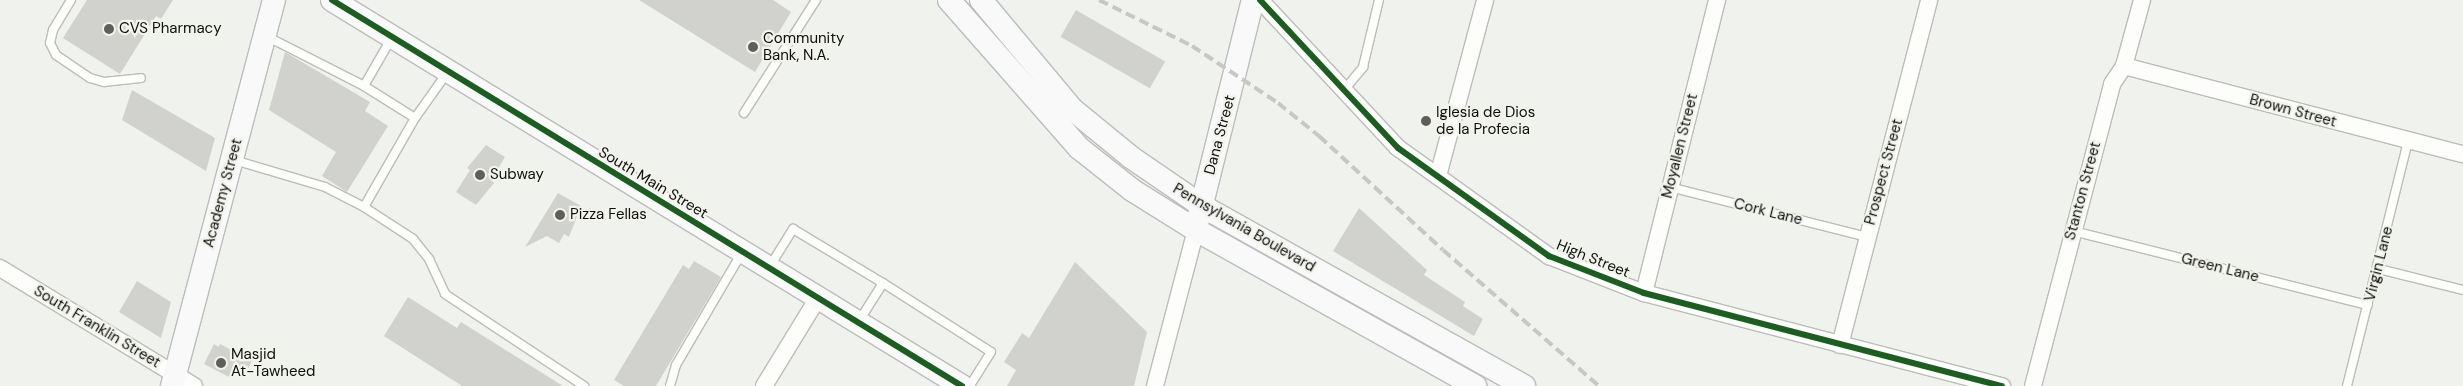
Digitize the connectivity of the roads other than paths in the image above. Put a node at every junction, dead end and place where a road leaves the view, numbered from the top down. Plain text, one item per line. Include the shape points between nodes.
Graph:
1 (71, 0) edge
2 (274, 0) edge
3 (332, 0) edge
4 (816, 0) edge
5 (949, 0) edge
6 (981, 0) edge
7 (1253, 0) edge
8 (1260, 0) edge
9 (1380, 0) edge
10 (1485, 0) edge
11 (1717, 0) edge
12 (1929, 0) edge
13 (2142, 0) edge
14 (264, 35) junction
15 (392, 38) junction
16 (2124, 66) junction
17 (448, 72) junction
18 (141, 78) dead end
19 (364, 86) junction
20 (1344, 90) junction
21 (744, 113) dead end
22 (415, 118) junction
23 (2408, 141) junction
24 (2463, 154) edge
25 (232, 160) junction
26 (1438, 176) junction
27 (1670, 187) junction
28 (1202, 206) junction
29 (364, 207) junction
30 (1196, 230) junction
31 (2073, 231) junction
32 (1867, 237) junction
33 (742, 252) junction
34 (0, 268) edge
35 (769, 268) junction
36 (2379, 269) junction
37 (883, 283) junction
38 (2463, 290) edge
39 (1644, 293) junction
40 (818, 298) junction
41 (2368, 305) junction
42 (858, 323) junction
43 (1840, 345) junction
44 (180, 382) edge
45 (584, 386) edge
46 (670, 386) edge
47 (764, 386) edge
48 (962, 386) edge
49 (970, 386) edge
50 (1155, 386) edge
51 (1475, 386) edge
52 (1524, 386) edge
53 (2002, 386) edge
54 (2033, 386) edge
55 (2348, 386) edge

1 - 18 lane via 53,30 50,43 56,55 90,78 104,82
2 - 14 street, Academy Street
3 - 15 street, South Main Street
4 - 21 lane
5 - 30 street, Pennsylvania Boulevard via 1079,148 1132,190
6 - 28 street, Pennsylvania Boulevard via 1072,109 1132,158
7 - 28 street, Dana Street
8 - 20 street, High Street
9 - 20 lane via 1363,67
10 - 26 street
11 - 27 street, Moyallen Street
12 - 32 street, Prospect Street
13 - 16 street, Stanton Street
14 - 19 lane
14 - 25 street, Academy Street
15 - 17 street, South Main Street
15 - 19 lane
16 - 23 street, Brown Street
16 - 31 street, Stanton Street via 2112,84
17 - 22 lane
17 - 33 street, South Main Street
19 - 22 lane
20 - 26 street, High Street via 1398,148
22 - 29 lane
23 - 24 street, Brown Street
23 - 36 lane, Virgin Lane
25 - 29 lane via 325,187
25 - 44 street, Academy Street
26 - 39 street, High Street via 1549,256
27 - 32 lane, Cork Lane
27 - 39 street, Moyallen Street
28 - 30 street, Dana Street
28 - 52 street, Pennsylvania Boulevard
29 - 45 lane via 413,239 429,260 445,294
30 - 50 street, Dana Street
30 - 51 street, Pennsylvania Boulevard
31 - 41 lane, Green Lane
31 - 54 street, Stanton Street
32 - 43 street, Prospect Street
33 - 35 street, South Main Street
33 - 46 lane via 680,358
34 - 44 street, South Franklin Street
35 - 37 lane via 793,229
35 - 40 street, South Main Street
36 - 38 lane
36 - 41 lane, Virgin Lane
37 - 42 lane
37 - 49 lane via 991,352
39 - 43 street, High Street
40 - 42 street, South Main Street
40 - 47 street
41 - 55 lane, Virgin Lane
42 - 48 street, South Main Street
43 - 53 street, High Street

